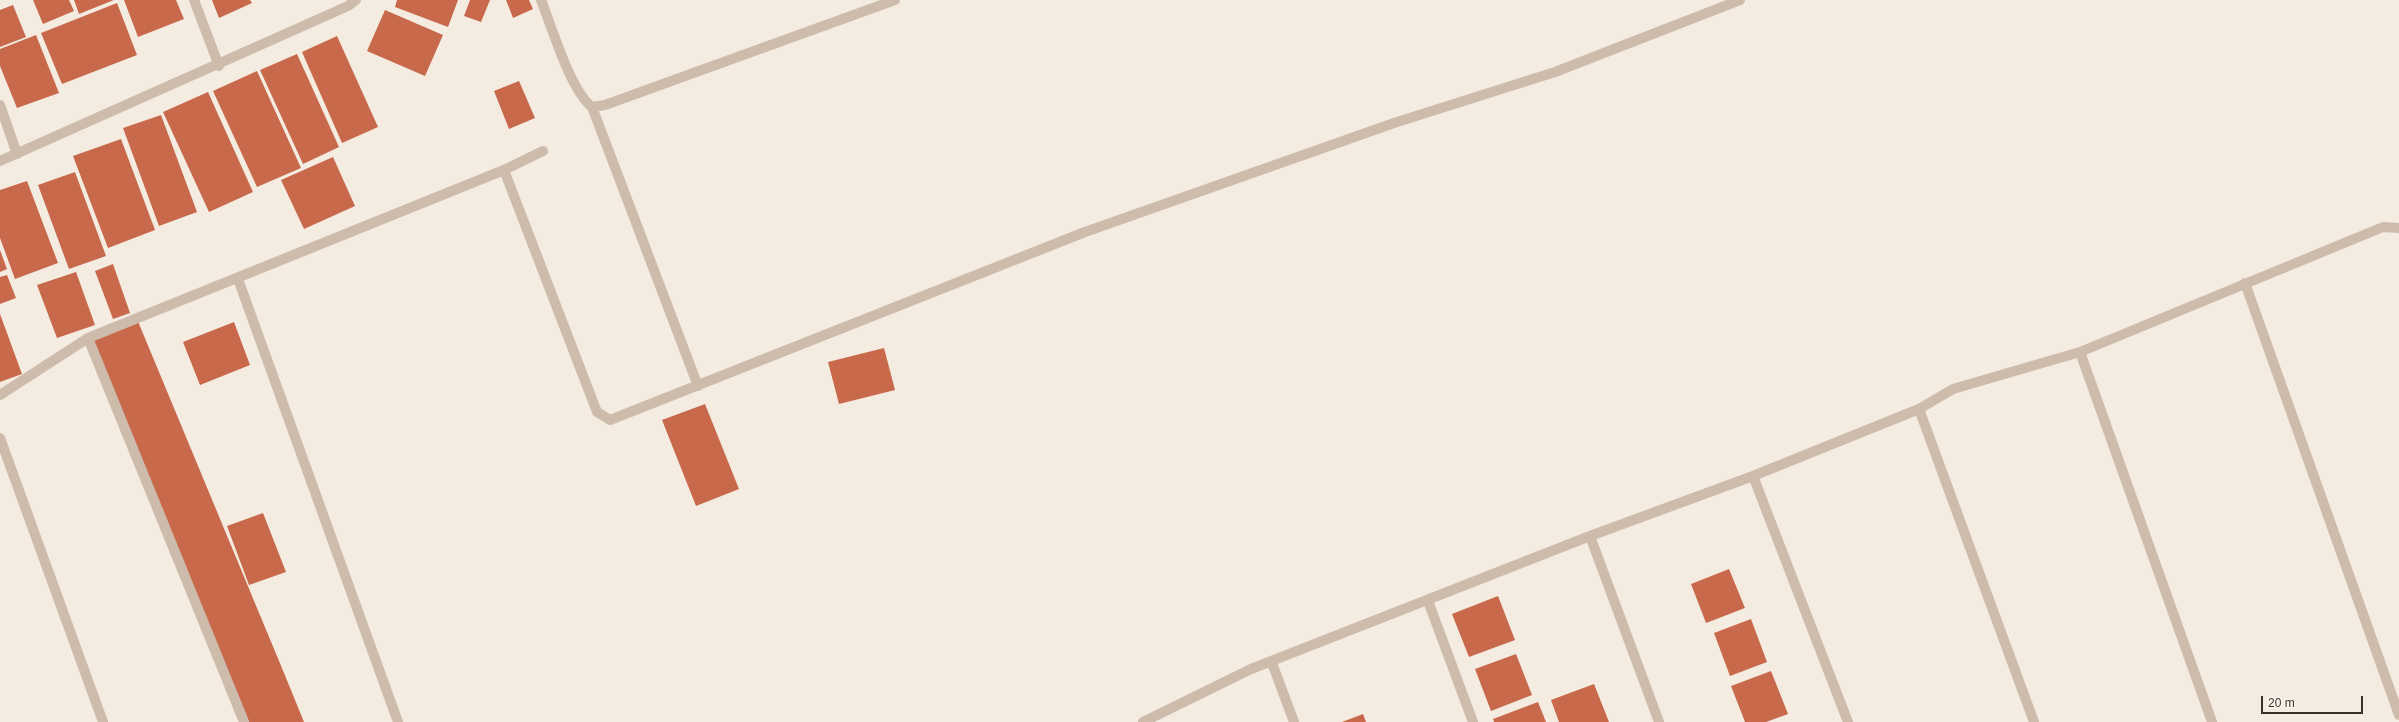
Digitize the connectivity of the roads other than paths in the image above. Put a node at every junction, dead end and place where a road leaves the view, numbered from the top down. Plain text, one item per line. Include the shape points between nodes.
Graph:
1 (194, 0) edge
2 (356, 0) edge
3 (541, 0) edge
4 (895, 0) edge
5 (1740, 0) edge
6 (218, 66) junction
7 (0, 105) edge
8 (592, 107) junction
9 (543, 152) dead end
10 (17, 154) junction
11 (0, 161) edge
12 (504, 170) junction
13 (2399, 228) edge
14 (238, 279) junction
15 (2245, 283) junction
16 (88, 338) junction
17 (2080, 352) junction
18 (698, 386) junction
19 (0, 395) edge
20 (1918, 409) junction
21 (0, 438) edge
22 (1753, 476) junction
23 (1590, 536) junction
24 (1428, 600) junction
25 (1272, 663) junction
26 (2399, 715) edge
27 (103, 722) edge
28 (244, 722) edge
29 (398, 722) edge
30 (1143, 722) edge
31 (1294, 722) edge
32 (1473, 722) edge
33 (1659, 722) edge
34 (1848, 722) edge
35 (2034, 722) edge
36 (2212, 722) edge

1 - 6 street
2 - 6 street
3 - 8 street via 575,84
4 - 8 street via 605,105
5 - 18 street via 1555,72 1394,123 1085,232
6 - 10 street
7 - 10 street
8 - 18 street
9 - 12 street
10 - 11 street
12 - 14 street
12 - 18 street via 597,412 610,420
13 - 15 street via 2383,227
14 - 16 street
14 - 29 street
15 - 17 street
15 - 26 street
16 - 19 street
16 - 28 street
17 - 20 street via 1953,389
17 - 36 street
20 - 22 street
20 - 35 street
21 - 27 street
22 - 23 street
22 - 34 street
23 - 24 street
23 - 33 street
24 - 25 street
24 - 32 street
25 - 30 street via 1251,669
25 - 31 street

